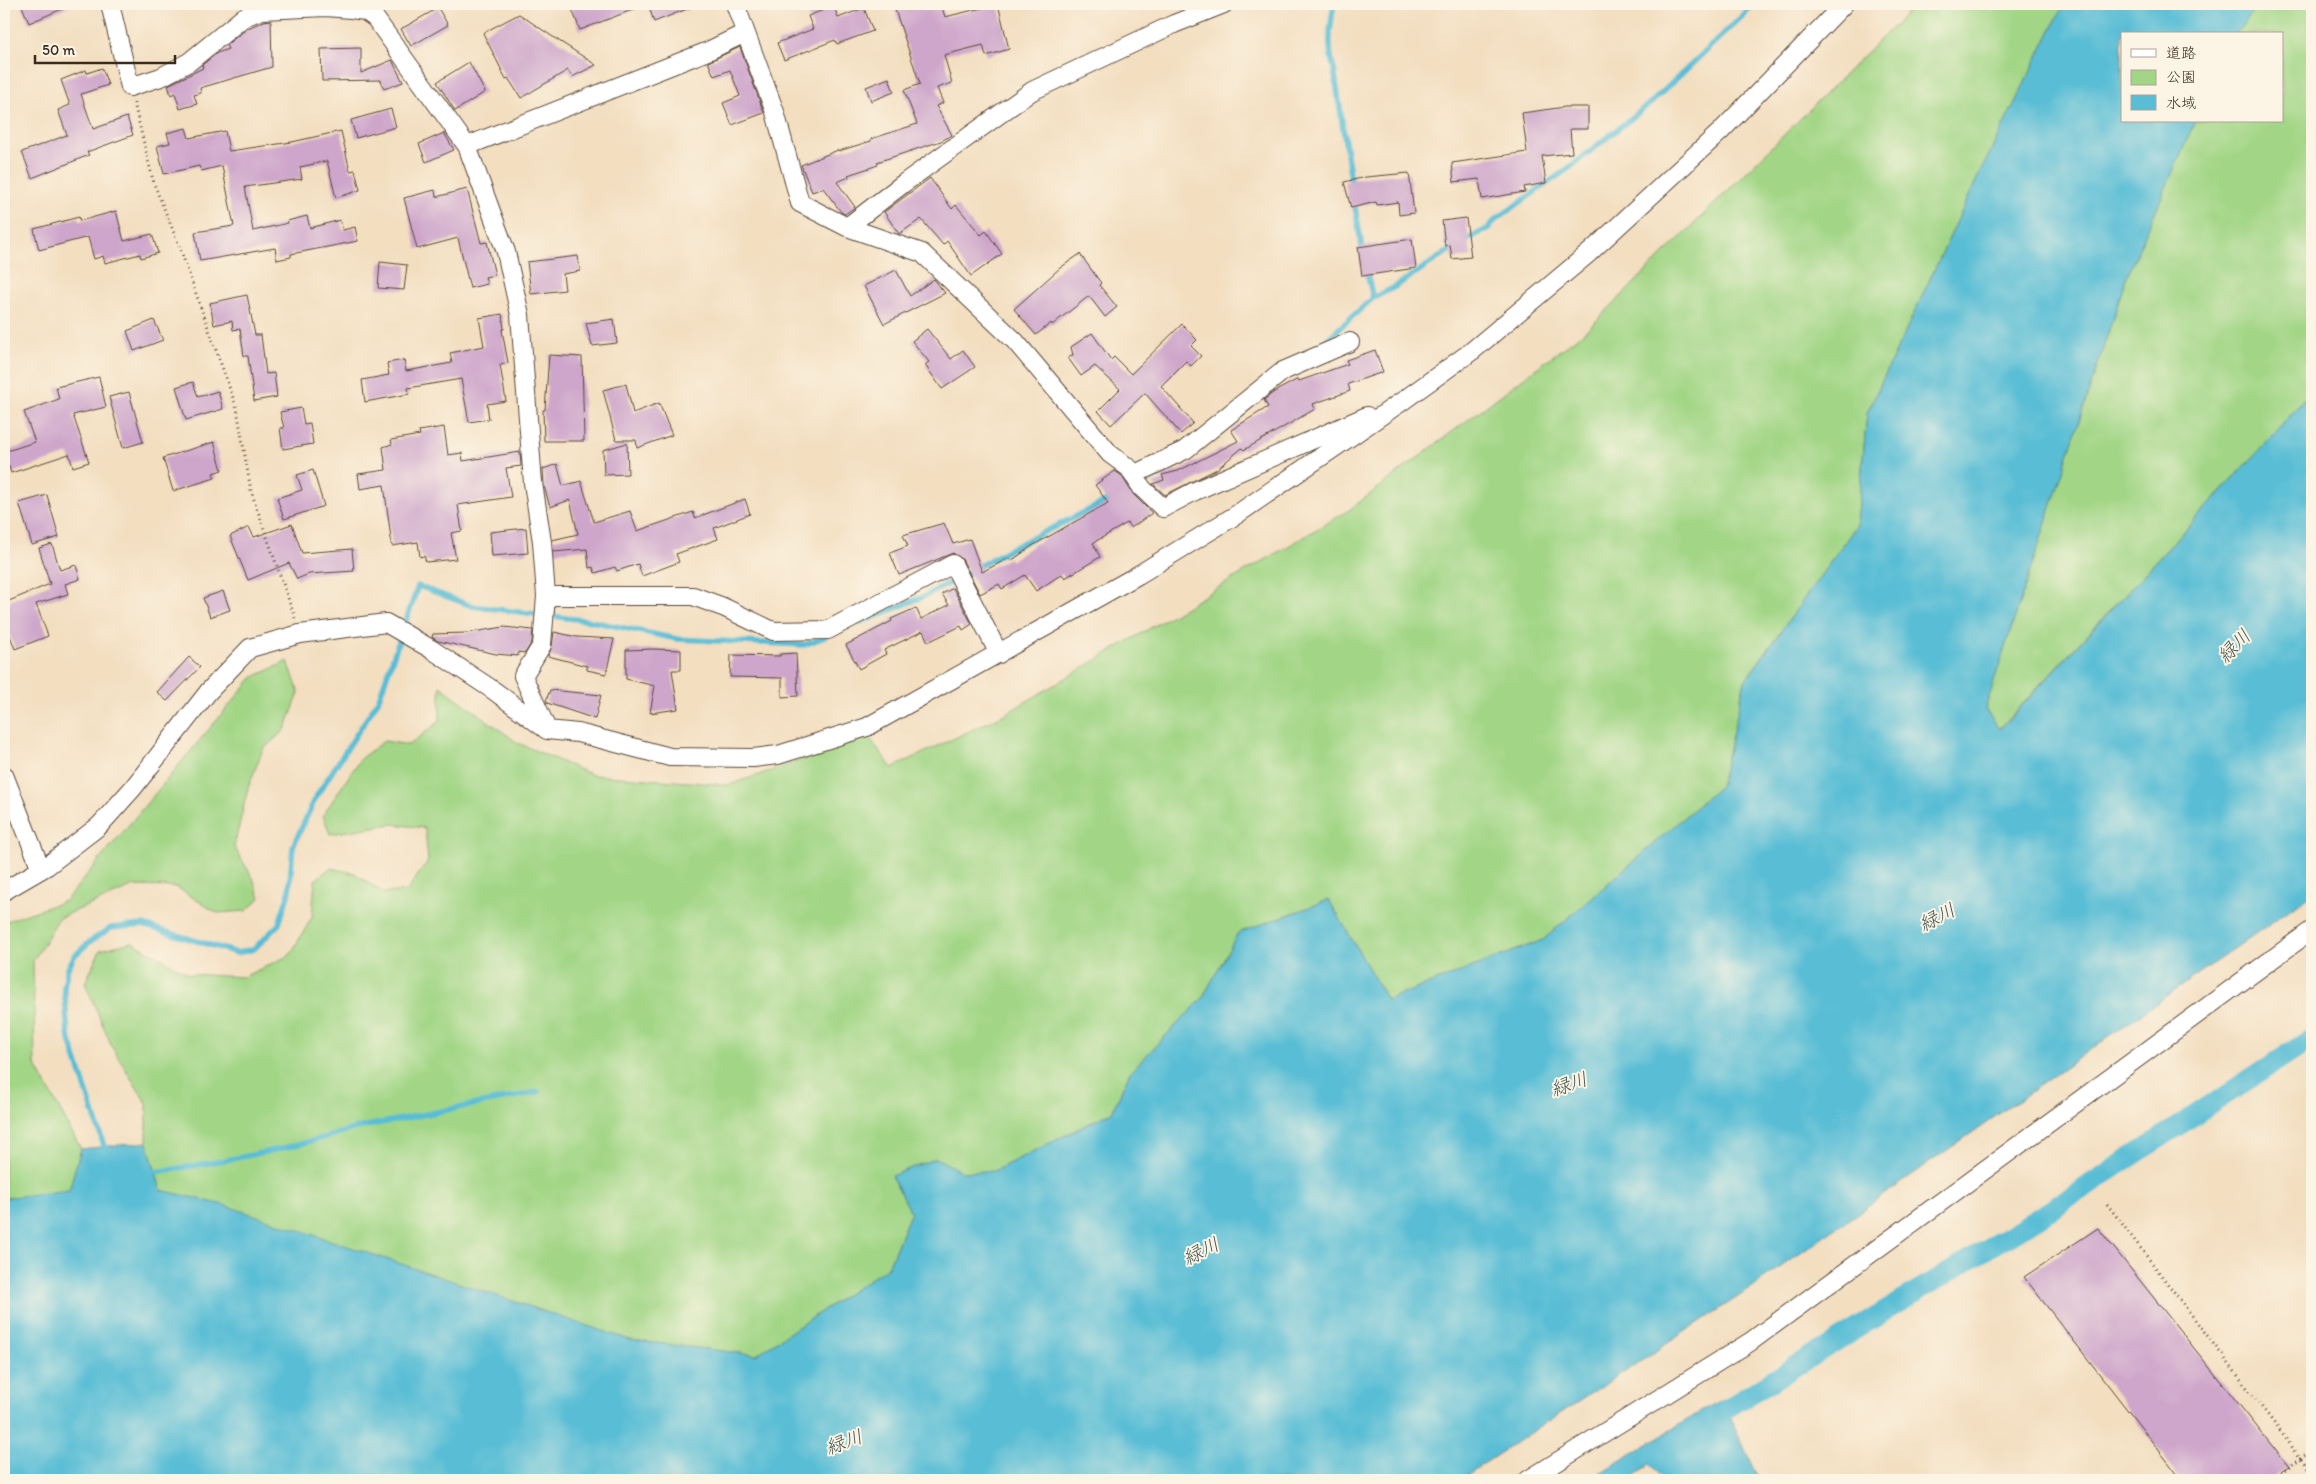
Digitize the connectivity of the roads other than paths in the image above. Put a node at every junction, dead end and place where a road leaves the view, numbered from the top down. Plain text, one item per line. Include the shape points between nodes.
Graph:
1 (110, 4) edge
2 (735, 4) edge
3 (1224, 4) edge
4 (1844, 4) edge
5 (745, 33) junction
6 (468, 146) junction
7 (847, 227) junction
8 (1350, 342) dead end
9 (1404, 400) junction
10 (1133, 475) junction
11 (546, 596) junction
12 (999, 654) junction
13 (547, 730) junction
14 (4, 775) edge
15 (41, 869) junction
16 (4, 891) edge
17 (2312, 930) edge
18 (1528, 1480) edge

1 - 6 street via 130,88 189,62 244,17 262,10 326,7 358,10 375,18
2 - 5 street
3 - 7 street via 1032,91
4 - 9 street via 1720,132 1596,246 1472,350
5 - 6 street
5 - 7 street via 775,112 800,203
6 - 11 street via 506,252 520,315 533,483
7 - 10 street via 922,252 1015,341 1110,454
8 - 10 street via 1282,371 1185,450
9 - 10 street via 1163,508
9 - 12 street via 1236,515
11 - 12 street via 693,596 723,606 773,631 828,630 953,564
11 - 13 street via 542,645 523,676
12 - 13 street via 867,727 778,755 753,758 670,757 578,733
13 - 15 street via 493,690 386,623 300,634 250,648 209,691 99,826
14 - 15 street
15 - 16 street
17 - 18 street via 1750,1342

